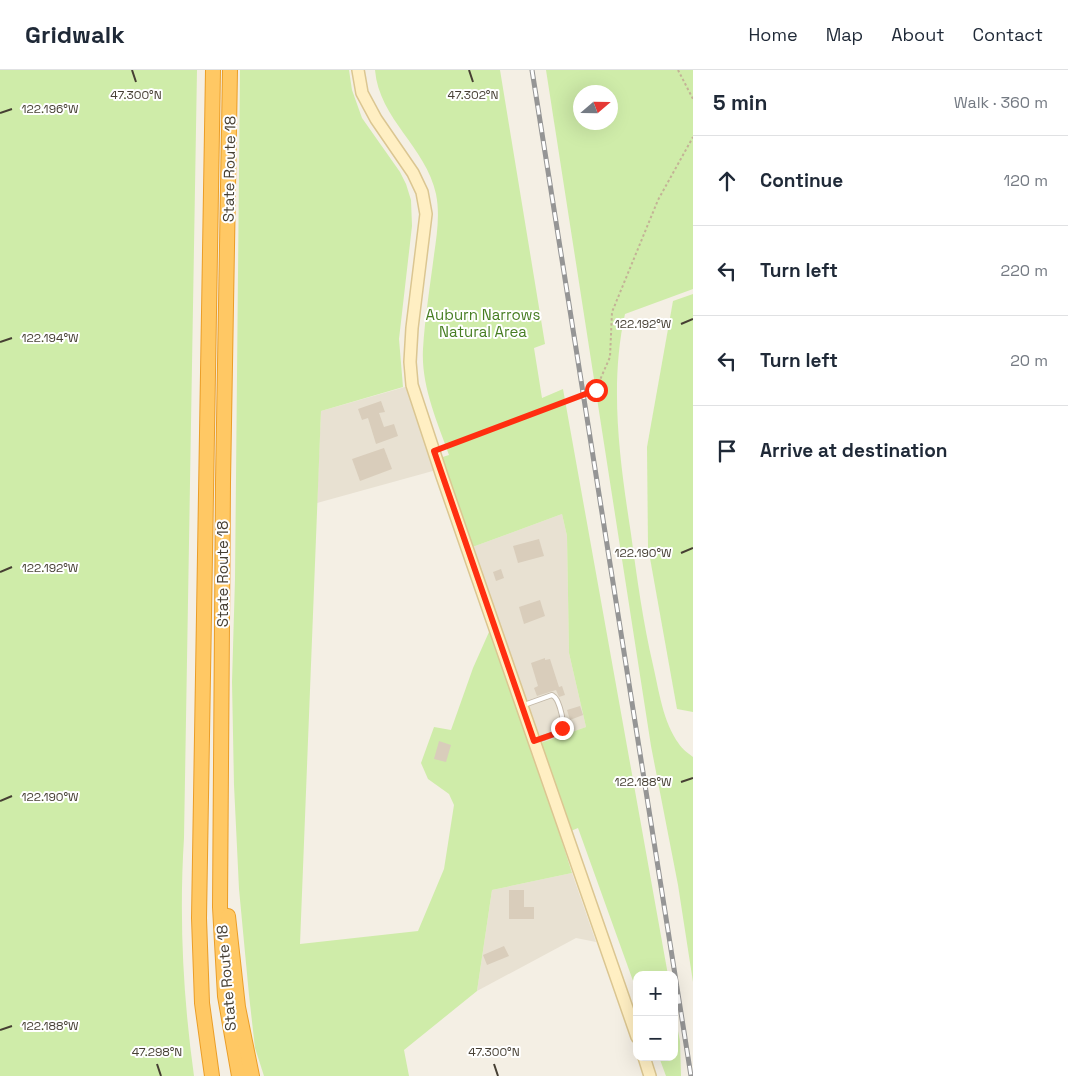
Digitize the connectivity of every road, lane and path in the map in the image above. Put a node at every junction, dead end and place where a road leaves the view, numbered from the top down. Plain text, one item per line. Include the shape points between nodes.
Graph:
1 (213, 70) edge
2 (230, 70) edge
3 (358, 70) edge
4 (678, 70) edge
5 (693, 99) edge
6 (693, 136) edge
7 (434, 451) junction
8 (522, 706) junction
9 (534, 741) junction
10 (220, 869) junction
11 (633, 1026) edge
12 (645, 1061) edge
13 (212, 1076) edge
14 (239, 1076) edge
15 (252, 1076) edge
16 (650, 1076) edge

1 - 13 highway, State Route 18 via 199,918 202,1004
2 - 10 highway, State Route 18
3 - 7 main road via 362,93 422,192 426,214 410,362 412,385
4 - 5 path
6 - 7 path via 658,200 612,312 610,357 596,390
7 - 8 main road
8 - 9 main road
8 - 9 lane via 552,695 556,698 563,719 562,728
9 - 11 main road
10 - 14 highway, State Route 18 via 225,996
10 - 15 highway via 232,941 238,1007
12 - 16 main road

